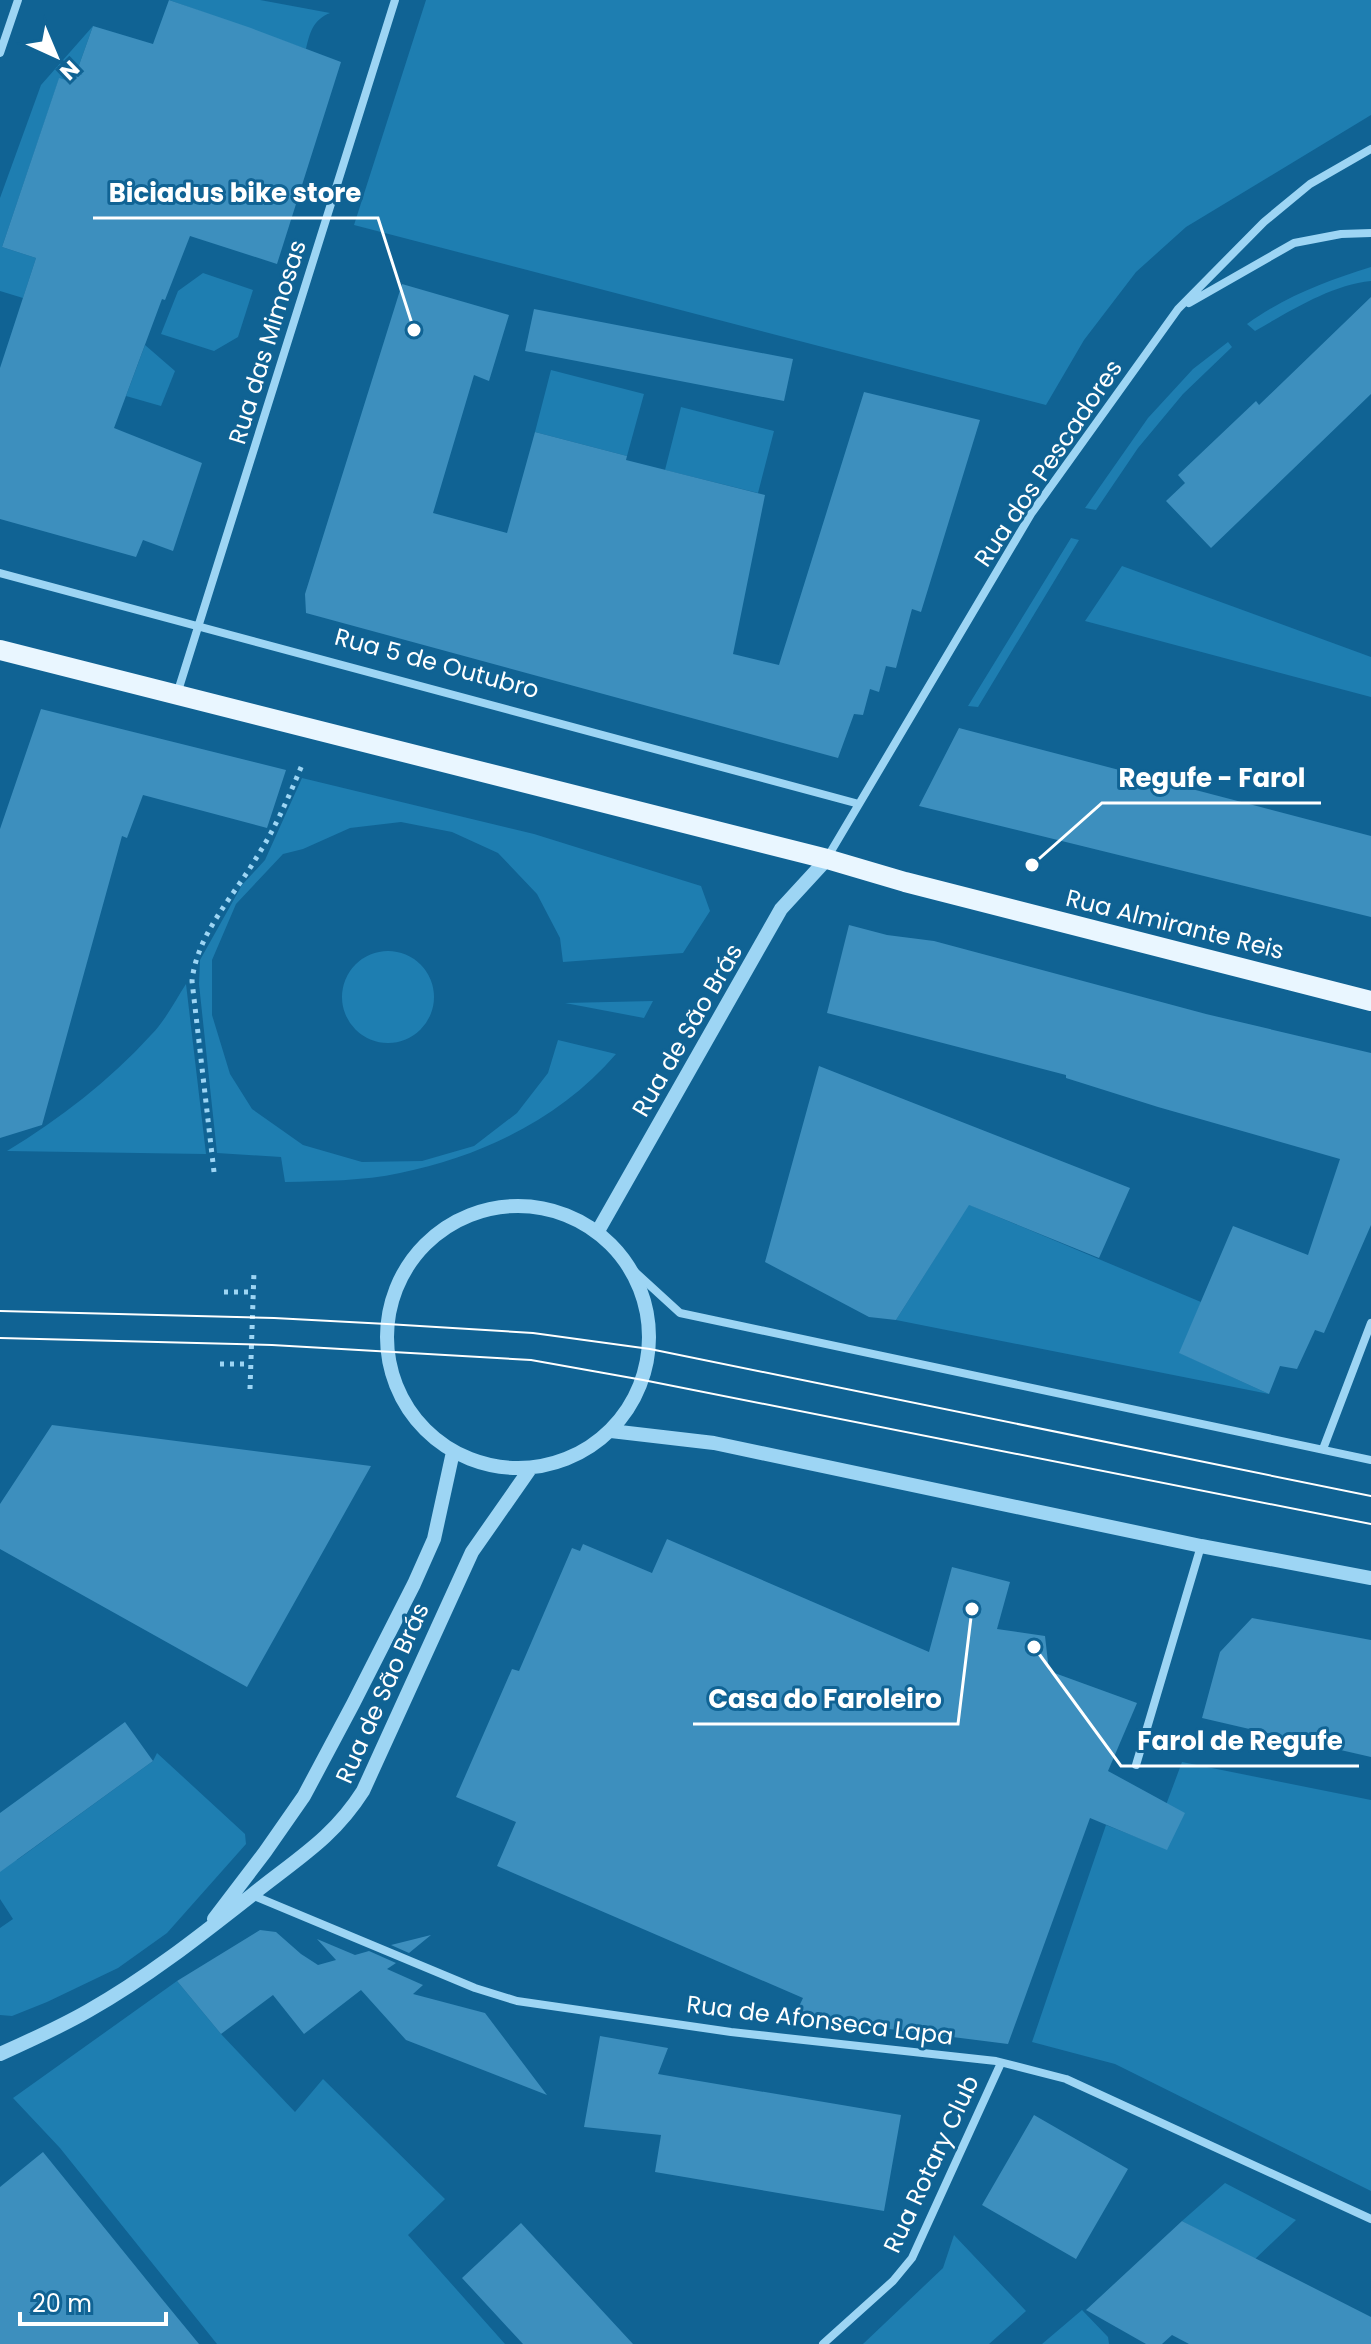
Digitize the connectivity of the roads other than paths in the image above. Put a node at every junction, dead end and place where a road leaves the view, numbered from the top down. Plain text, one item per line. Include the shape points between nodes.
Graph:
1 (18, 0) edge
2 (395, 0) edge
3 (0, 53) edge
4 (1371, 149) edge
5 (1371, 233) edge
6 (1178, 309) junction
7 (0, 573) edge
8 (198, 625) junction
9 (0, 650) edge
10 (176, 696) junction
11 (859, 804) junction
12 (827, 859) junction
13 (1371, 1001) edge
14 (598, 1231) junction
15 (633, 1270) junction
16 (1371, 1323) edge
17 (611, 1431) junction
18 (1323, 1449) junction
19 (453, 1452) junction
20 (1371, 1460) edge
21 (530, 1469) junction
22 (1201, 1546) junction
23 (1371, 1578) edge
24 (1136, 1765) dead end
25 (252, 1895) junction
26 (201, 1935) junction
27 (2, 2051) edge
28 (1001, 2063) junction
29 (1371, 2219) edge
30 (823, 2344) edge

1 - 3 street
2 - 8 street, Rua das Mimosas
4 - 6 street, Rua dos Pescadores via 1310,184 1264,222
5 - 6 street via 1294,243
6 - 11 street, Rua dos Pescadores via 1031,514
7 - 8 street, Rua 5 de Outubro
8 - 10 street, Rua das Mimosas
8 - 11 street, Rua 5 de Outubro
9 - 10 main road
10 - 12 main road
11 - 12 street, Rua dos Pescadores
12 - 13 main road, Rua Almirante Reis
12 - 14 street, Rua de São Brás via 781,909
14 - 15 street
14 - 19 street via 562,1212 521,1205 480,1211 443,1229 413,1258 396,1289 387,1324 389,1365 404,1404 425,1432
15 - 17 street via 648,1308 650,1349 643,1380
15 - 18 street via 680,1313
16 - 18 street
17 - 21 street via 574,1457
17 - 22 street via 714,1443
18 - 20 street
19 - 21 street via 485,1465
19 - 26 street, Rua de São Brás via 434,1539 340,1729 296,1807
21 - 25 street, Rua de São Brás via 472,1552 348,1815
22 - 23 street
22 - 24 street
25 - 26 street, Rua de São Brás
25 - 28 street, Rua de Afonseca Lapa via 517,2001
26 - 27 street, Rua de São Brás via 88,2011
28 - 29 street, Rua de Afonseca Lapa via 1066,2079
28 - 30 street, Rua Rotary Club via 912,2258

